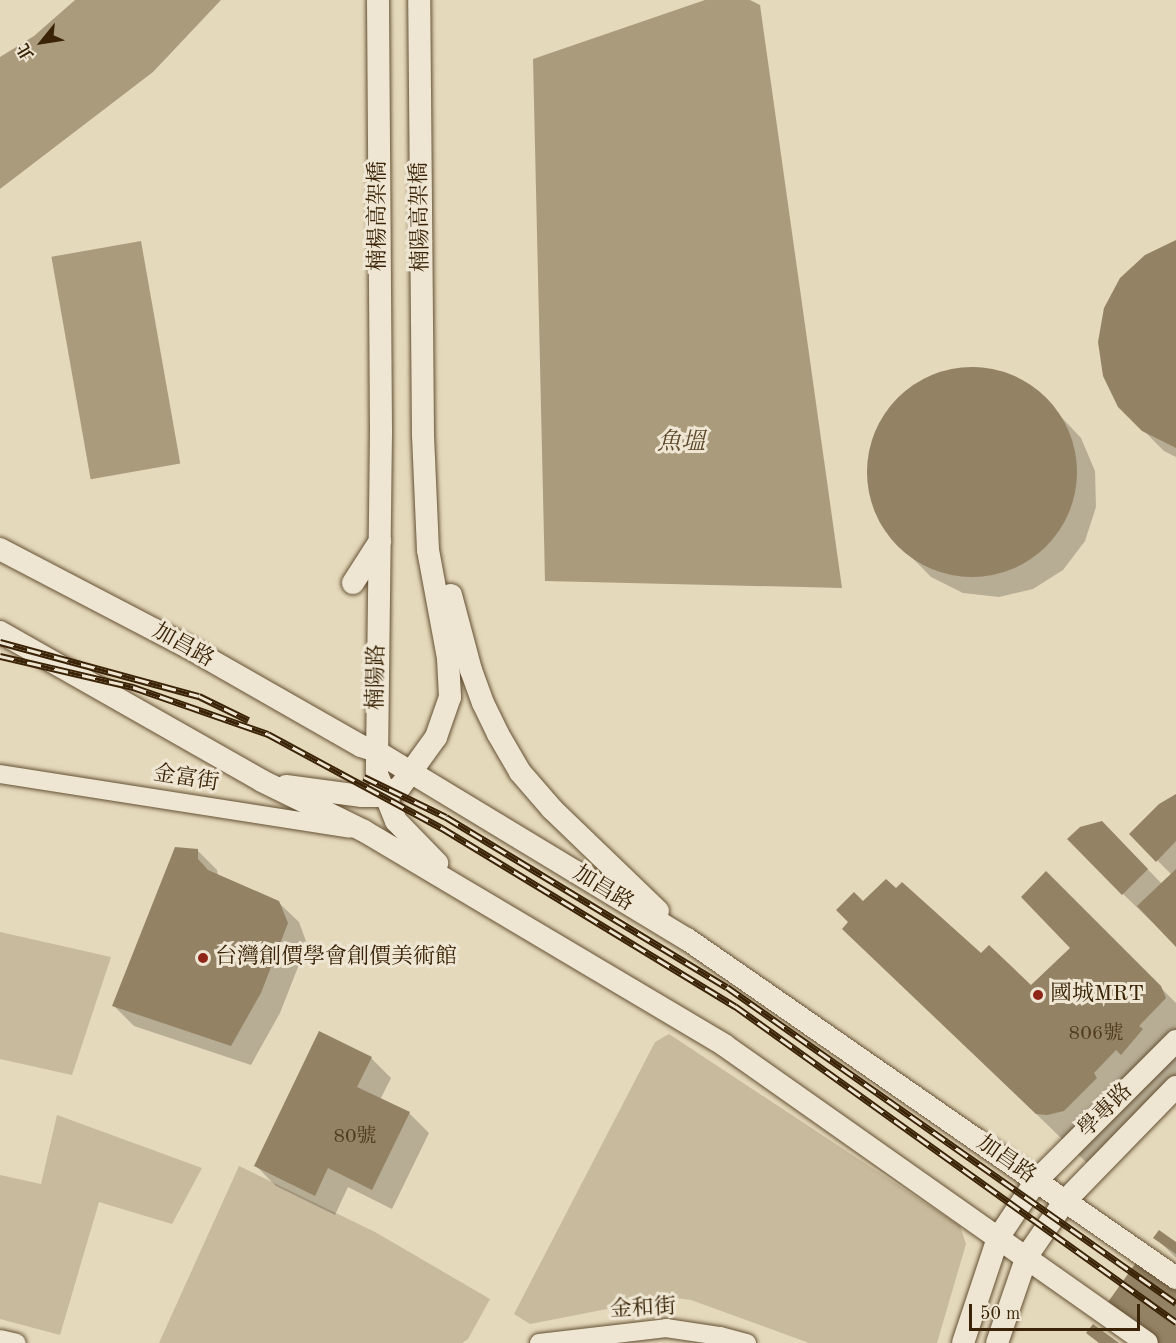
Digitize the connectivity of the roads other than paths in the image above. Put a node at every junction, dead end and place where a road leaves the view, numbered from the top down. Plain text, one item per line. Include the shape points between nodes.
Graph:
1 (378, 0) edge
2 (419, 0) edge
3 (381, 433) joint
4 (423, 434) junction
5 (380, 541) junction
6 (0, 549) edge
7 (353, 582) dead end
8 (0, 632) edge
9 (376, 751) junction
10 (412, 773) junction
11 (0, 774) edge
12 (262, 782) junction
13 (384, 796) junction
14 (364, 831) junction
15 (464, 889) junction
16 (687, 939) junction
17 (1176, 1041) edge
18 (1176, 1087) edge
19 (1036, 1181) junction
20 (1065, 1201) junction
21 (998, 1238) junction
22 (1026, 1256) junction
23 (1176, 1278) edge
24 (0, 1339) edge
25 (17, 1343) edge
26 (539, 1343) edge
27 (747, 1343) edge
28 (963, 1343) edge
29 (997, 1343) edge
30 (1147, 1343) edge

1 - 3 street, 楠楊高架橋
2 - 4 street, 楠陽高架橋
3 - 5 street, 楠陽路
4 - 10 street via 428,550 448,658 450,697 436,737
4 - 16 street via 445,574 471,670 498,734 520,772 552,809
5 - 7 street
5 - 9 street, 楠陽路
6 - 9 street, 加昌路
8 - 12 street
9 - 10 street, 加昌路
9 - 13 street, 楠陽路 via 377,774
10 - 13 street via 400,787
10 - 16 street, 加昌路
11 - 14 street, 金富街
12 - 13 street via 337,794
12 - 14 street
13 - 15 street, 楠陽路 via 403,829
14 - 15 street
15 - 21 street via 724,1045
16 - 19 street, 加昌路
17 - 19 street, 學專路
18 - 20 street, 學專路
19 - 20 street, 加昌路
19 - 21 street, 學專路
20 - 22 street, 學專路
20 - 23 street, 加昌路
21 - 22 street
21 - 28 street, 學專路
22 - 29 street, 學專路
22 - 30 street
24 - 25 street
26 - 27 street, 金和街 via 666,1328

